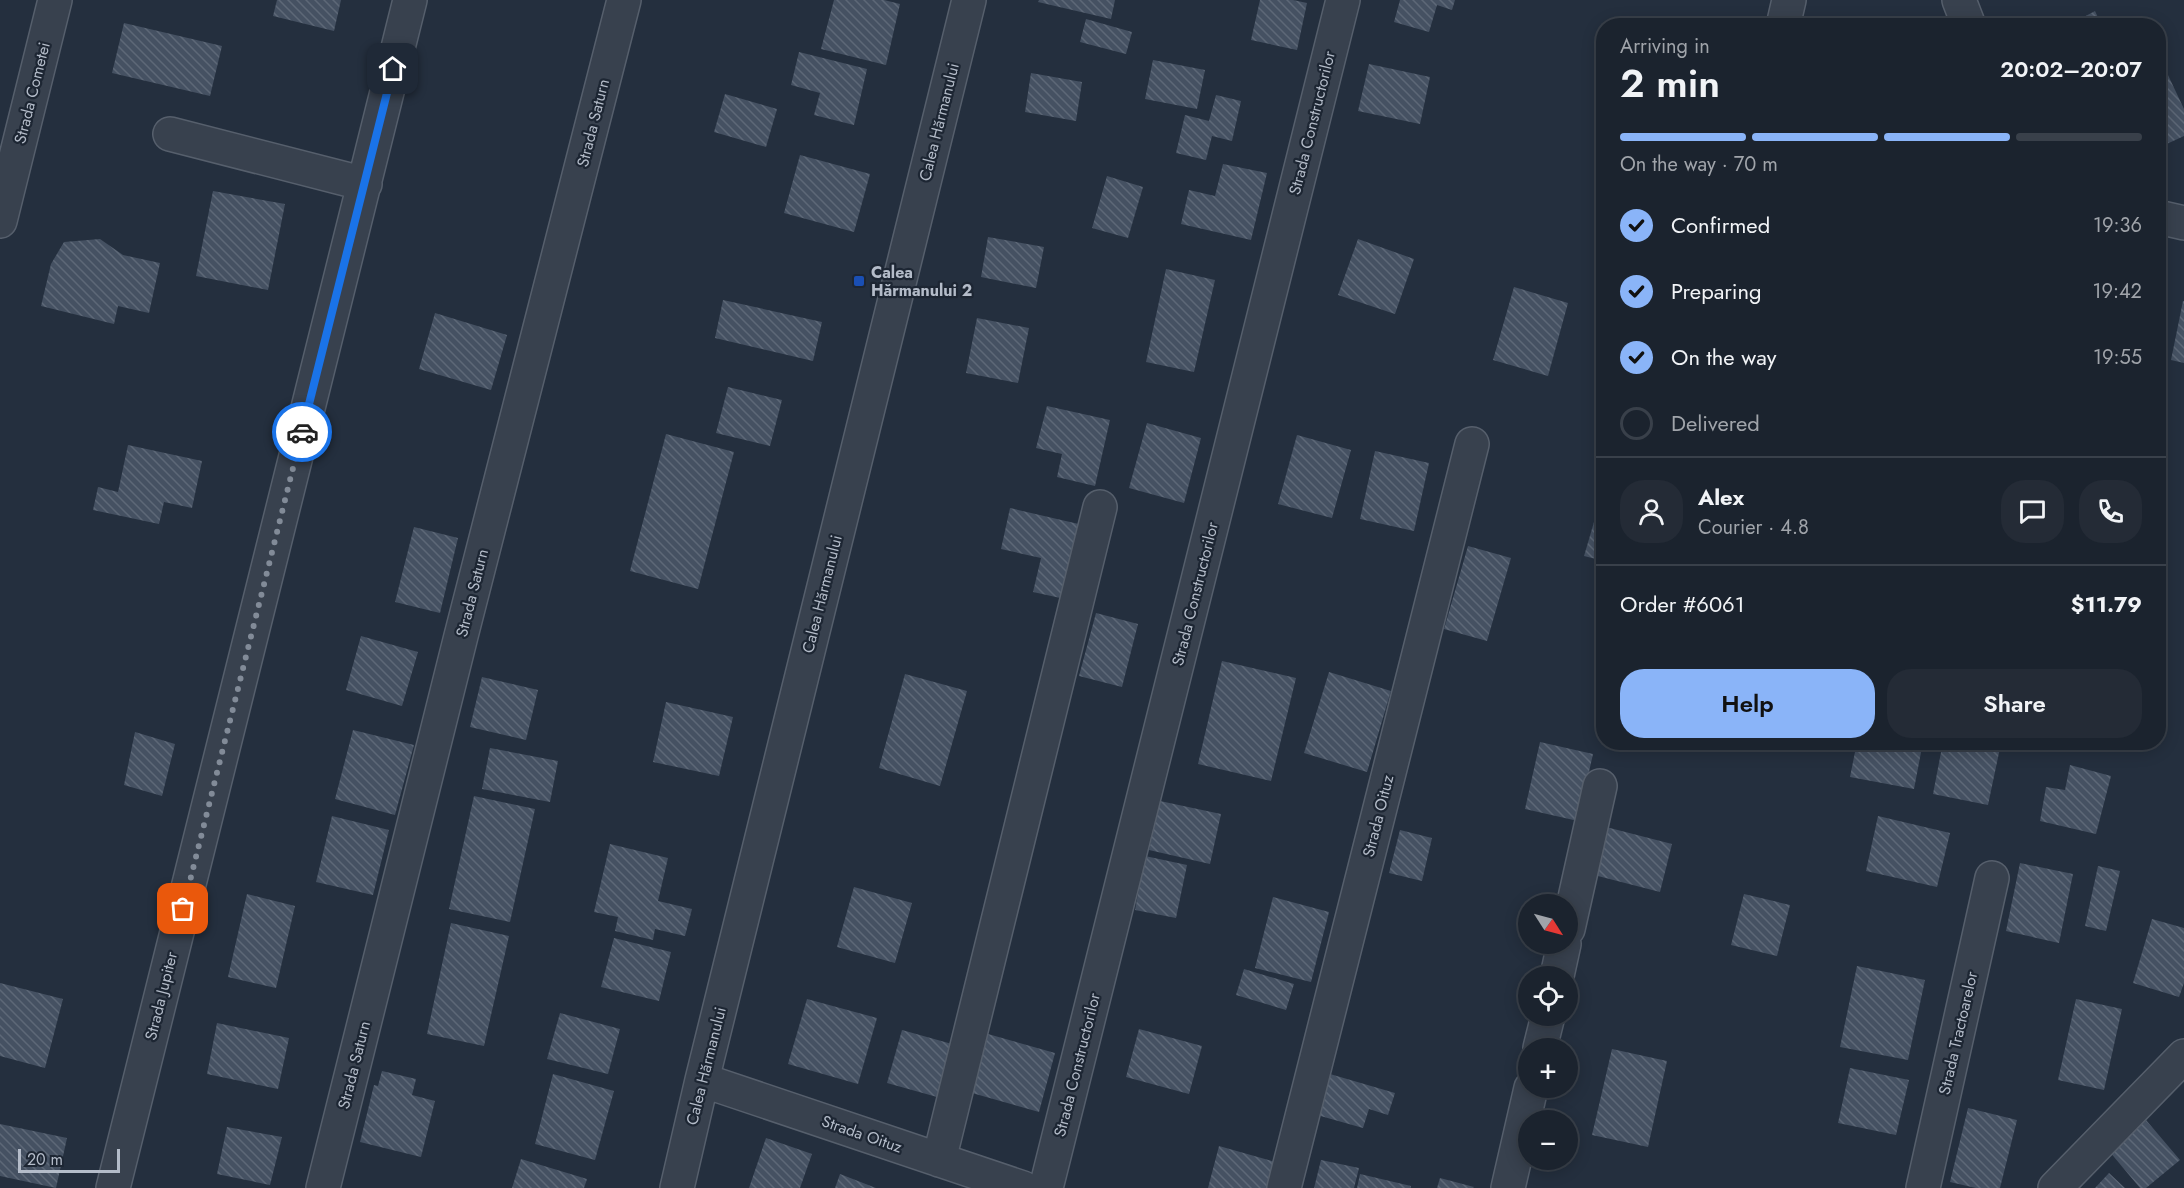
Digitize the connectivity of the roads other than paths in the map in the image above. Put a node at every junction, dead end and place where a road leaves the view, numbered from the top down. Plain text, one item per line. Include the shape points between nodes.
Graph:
1 (55, 0) edge
2 (410, 0) edge
3 (624, 0) edge
4 (969, 0) edge
5 (1343, 0) edge
6 (1789, 0) edge
7 (1959, 0) edge
8 (1785, 18) edge
9 (1966, 18) edge
10 (170, 134) dead end
11 (365, 184) junction
12 (2166, 219) edge
13 (0, 221) edge
14 (2184, 224) edge
15 (1472, 444) dead end
16 (1100, 507) dead end
17 (1600, 786) dead end
18 (1992, 878) dead end
19 (1576, 894) edge
20 (2184, 1056) edge
21 (702, 1080) junction
22 (1529, 1098) edge
23 (939, 1160) junction
24 (113, 1188) edge
25 (323, 1188) edge
26 (677, 1188) edge
27 (1023, 1188) edge
28 (1046, 1188) edge
29 (1284, 1188) edge
30 (1508, 1188) edge
31 (1923, 1188) edge
32 (2055, 1188) edge

1 - 13 street, Strada Cometei
2 - 11 street, Strada Jupiter
3 - 25 street, Strada Saturn
4 - 21 street, Calea Hărmanului
5 - 28 street, Strada Constructorilor
6 - 8 street
7 - 9 street
10 - 11 street
11 - 24 street, Strada Jupiter
12 - 14 street
15 - 29 street, Strada Oituz
16 - 23 street
17 - 19 street
18 - 31 street, Strada Tractoarelor
20 - 32 street
21 - 23 street, Strada Oituz
21 - 26 street, Calea Hărmanului
22 - 30 street
23 - 27 street, Strada Oituz

